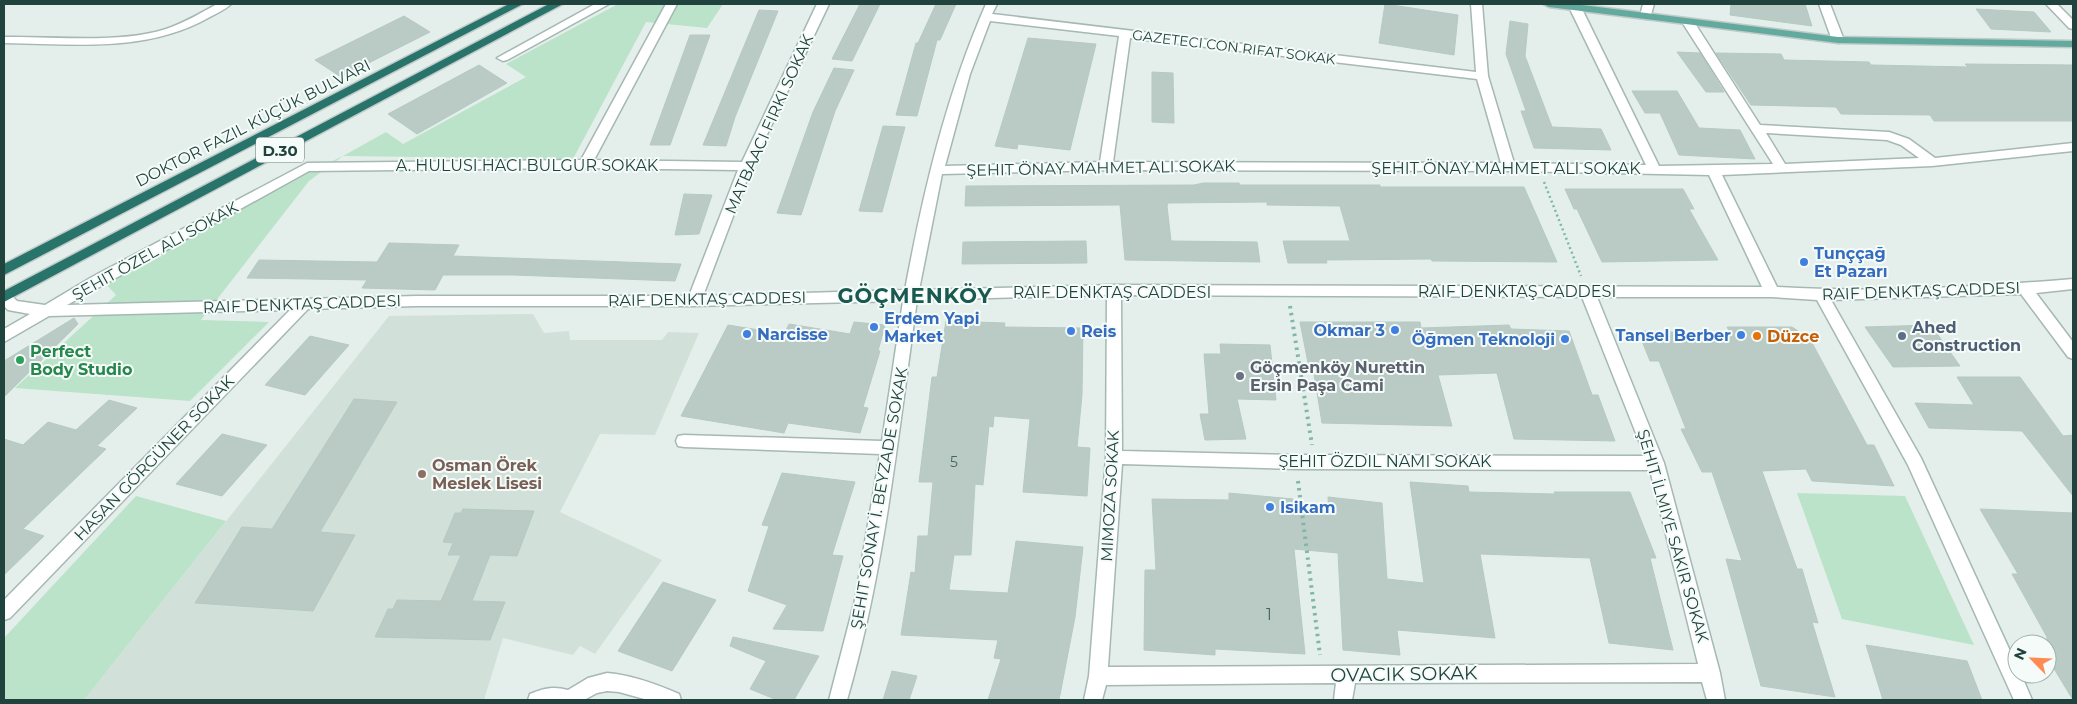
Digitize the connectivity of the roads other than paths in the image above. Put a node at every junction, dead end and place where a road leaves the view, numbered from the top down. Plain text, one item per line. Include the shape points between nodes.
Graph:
1 (225, 4) edge
2 (518, 4) edge
3 (557, 4) edge
4 (603, 4) edge
5 (670, 4) edge
6 (824, 4) edge
7 (991, 4) edge
8 (1477, 4) edge
9 (1549, 4) edge
10 (1648, 4) edge
11 (1824, 4) edge
12 (2051, 4) edge
13 (1574, 7) junction
14 (1646, 16) junction
15 (986, 17) junction
16 (1688, 22) junction
17 (2073, 26) edge
18 (1125, 34) junction
19 (4, 40) edge
20 (1838, 40) junction
21 (2073, 44) edge
22 (502, 58) dead end
23 (1482, 76) junction
24 (1756, 129) junction
25 (2073, 147) edge
26 (1932, 162) junction
27 (585, 164) junction
28 (746, 166) junction
29 (1106, 166) junction
30 (1509, 167) junction
31 (1654, 169) junction
32 (1782, 169) junction
33 (937, 170) junction
34 (1714, 171) junction
35 (4, 270) edge
36 (2073, 284) edge
37 (2025, 289) junction
38 (1114, 290) junction
39 (1587, 291) junction
40 (1772, 292) junction
41 (912, 294) junction
42 (1821, 295) junction
43 (4, 297) edge
44 (694, 301) junction
45 (304, 304) junction
46 (49, 311) junction
47 (4, 336) edge
48 (2073, 354) edge
49 (684, 441) dead end
50 (890, 448) junction
51 (1114, 456) junction
52 (1656, 463) junction
53 (4, 612) edge
54 (1710, 673) junction
55 (1098, 676) junction
56 (1346, 676) junction
57 (537, 700) edge
58 (570, 700) edge
59 (672, 700) edge
60 (838, 700) edge
61 (1093, 700) edge
62 (1343, 700) edge
63 (1716, 700) edge
64 (2023, 700) edge

1 - 19 street via 163,34
2 - 35 highway, D.30
3 - 43 highway, D.30
4 - 22 street
5 - 27 street
6 - 28 street
7 - 15 street, ŞEHIT SONAY İ. BEYZADE SOKAK
8 - 23 street
9 - 13 main road
10 - 14 street
11 - 20 street
12 - 17 street
13 - 14 main road
13 - 31 street
14 - 16 main road
15 - 18 street
15 - 33 street, ŞEHIT SONAY İ. BEYZADE SOKAK
16 - 20 main road
16 - 24 street
18 - 23 street
18 - 29 street
20 - 21 main road
23 - 30 street
24 - 26 street via 1888,136 1906,142
24 - 32 street
25 - 26 street, ŞEHIT ÖNAY MAHMET ALI SOKAK
26 - 32 street, ŞEHIT ÖNAY MAHMET ALI SOKAK
27 - 28 street
27 - 46 street, ŞEHIT ÖZEL ALI SOKAK via 307,167
28 - 44 street
29 - 30 street, ŞEHIT ÖNAY MAHMET ALI SOKAK
29 - 33 street, ŞEHIT ÖNAY MAHMET ALI SOKAK
30 - 31 street, ŞEHIT ÖNAY MAHMET ALI SOKAK
31 - 34 street, ŞEHIT ÖNAY MAHMET ALI SOKAK
32 - 34 street, ŞEHIT ÖNAY MAHMET ALI SOKAK
33 - 41 street, ŞEHIT SONAY İ. BEYZADE SOKAK
34 - 40 street
36 - 37 street, RAIF DENKTAŞ CADDESI
37 - 42 street, RAIF DENKTAŞ CADDESI
37 - 48 street
38 - 39 street, RAIF DENKTAŞ CADDESI
38 - 41 street, RAIF DENKTAŞ CADDESI
38 - 51 street, MIMOZA SOKAK
39 - 40 street, RAIF DENKTAŞ CADDESI
39 - 52 street, ŞEHIT İLMIYE SAKIR SOKAK
40 - 42 street, RAIF DENKTAŞ CADDESI
41 - 44 street, RAIF DENKTAŞ CADDESI
41 - 50 street, ŞEHIT SONAY İ. BEYZADE SOKAK
42 - 64 street via 1915,463
43 - 46 street, RAIF DENKTAŞ CADDESI via 13,306
44 - 45 street, RAIF DENKTAŞ CADDESI
45 - 46 street, RAIF DENKTAŞ CADDESI
45 - 53 street, HASAN GÖRGÜNER SOKAK
46 - 47 street, ŞEHIT ÖZEL ALI SOKAK
49 - 50 street
50 - 60 street, ŞEHIT SONAY İ. BEYZADE SOKAK via 864,595
51 - 52 street via 1296,462
51 - 55 street, MIMOZA SOKAK
52 - 54 street, ŞEHIT İLMIYE SAKIR SOKAK
54 - 56 street via 1522,671
54 - 63 street, ŞEHIT İLMIYE SAKIR SOKAK
55 - 56 street
55 - 61 street, MIMOZA SOKAK
56 - 62 street
57 - 58 street via 555,695
58 - 59 street via 587,687 605,680

